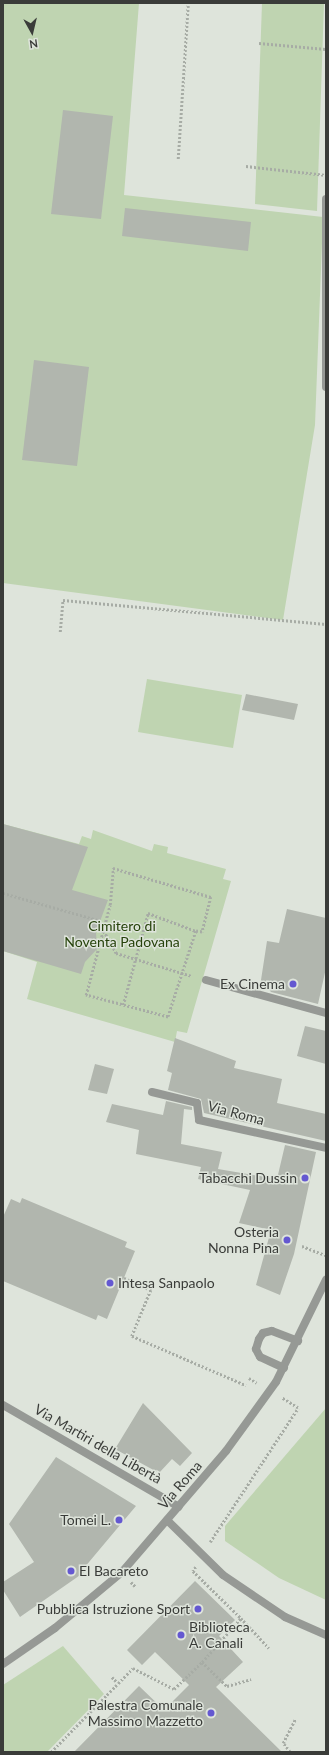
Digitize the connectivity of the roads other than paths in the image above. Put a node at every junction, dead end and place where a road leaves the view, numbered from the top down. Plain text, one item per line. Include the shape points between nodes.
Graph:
1 (326, 199) edge
2 (326, 387) edge
3 (206, 980) road end
4 (326, 1013) edge
5 (152, 1092) dead end
6 (326, 1148) edge
7 (326, 1280) edge
8 (298, 1341) junction
9 (284, 1368) junction
10 (3, 1405) edge
11 (179, 1507) junction
12 (167, 1520) junction
13 (326, 1635) edge
14 (3, 1664) edge

1 - 2 street
3 - 4 street
5 - 6 street, Via Roma via 196,1103 199,1120
7 - 8 street, Via Roma
8 - 9 street, Via Roma
8 - 9 street via 272,1332 263,1333 259,1339 256,1350 260,1357
9 - 11 street, Via Roma via 226,1451
10 - 11 street, Via Martiri della Libertà
11 - 12 street, Via Roma
12 - 13 street via 223,1575 285,1617
12 - 14 street, Via Roma via 122,1572 55,1628

